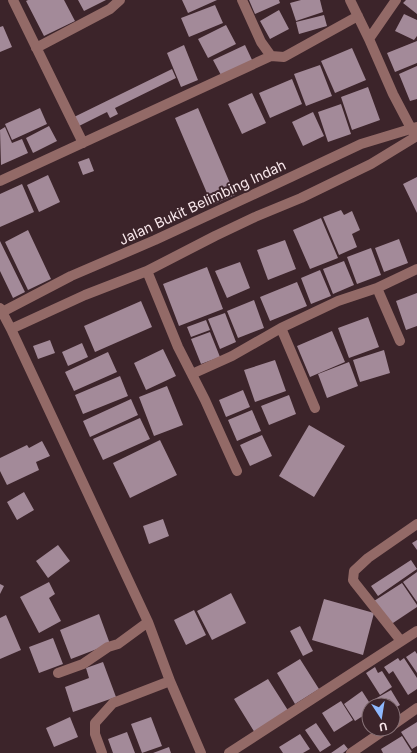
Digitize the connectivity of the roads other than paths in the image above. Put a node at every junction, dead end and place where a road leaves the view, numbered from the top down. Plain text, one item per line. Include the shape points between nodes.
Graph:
1 (13, 0) edge
2 (120, 0) edge
3 (242, 0) edge
4 (350, 0) edge
5 (396, 0) edge
6 (358, 16) junction
7 (369, 39) junction
8 (36, 48) junction
9 (271, 56) junction
10 (415, 132) edge
11 (83, 143) junction
12 (0, 181) edge
13 (417, 269) edge
14 (147, 271) junction
15 (377, 288) junction
16 (1, 310) edge
17 (281, 328) junction
18 (11, 329) junction
19 (400, 341) dead end
20 (192, 374) junction
21 (315, 408) dead end
22 (237, 471) dead end
23 (417, 524) edge
24 (148, 622) junction
25 (417, 631) edge
26 (401, 641) junction
27 (58, 673) dead end
28 (170, 681) junction
29 (417, 708) edge
30 (401, 719) edge
31 (374, 737) edge
32 (102, 753) edge
33 (201, 753) edge
34 (229, 753) edge
35 (351, 753) edge

1 - 8 street
2 - 8 street via 110,9
3 - 9 street via 261,42
4 - 6 street
5 - 7 street
6 - 7 street
6 - 9 street via 284,57
7 - 10 street via 393,94
8 - 11 street
9 - 11 street
10 - 14 street via 371,164 255,217
10 - 16 street, Jalan Bukit Belimbing Indah via 361,144
11 - 12 street
13 - 15 street
14 - 18 street via 85,295
14 - 20 street via 178,347
15 - 17 street via 338,301
15 - 19 street
16 - 18 street
17 - 20 street via 232,356
17 - 21 street
18 - 24 street
20 - 22 street
23 - 26 street via 368,558 354,571 353,576 355,583
24 - 27 street via 118,644 108,647 83,664
24 - 28 street
25 - 26 street
26 - 34 street
28 - 32 street via 113,703 95,723 95,734
28 - 33 street
29 - 30 street
31 - 35 street

